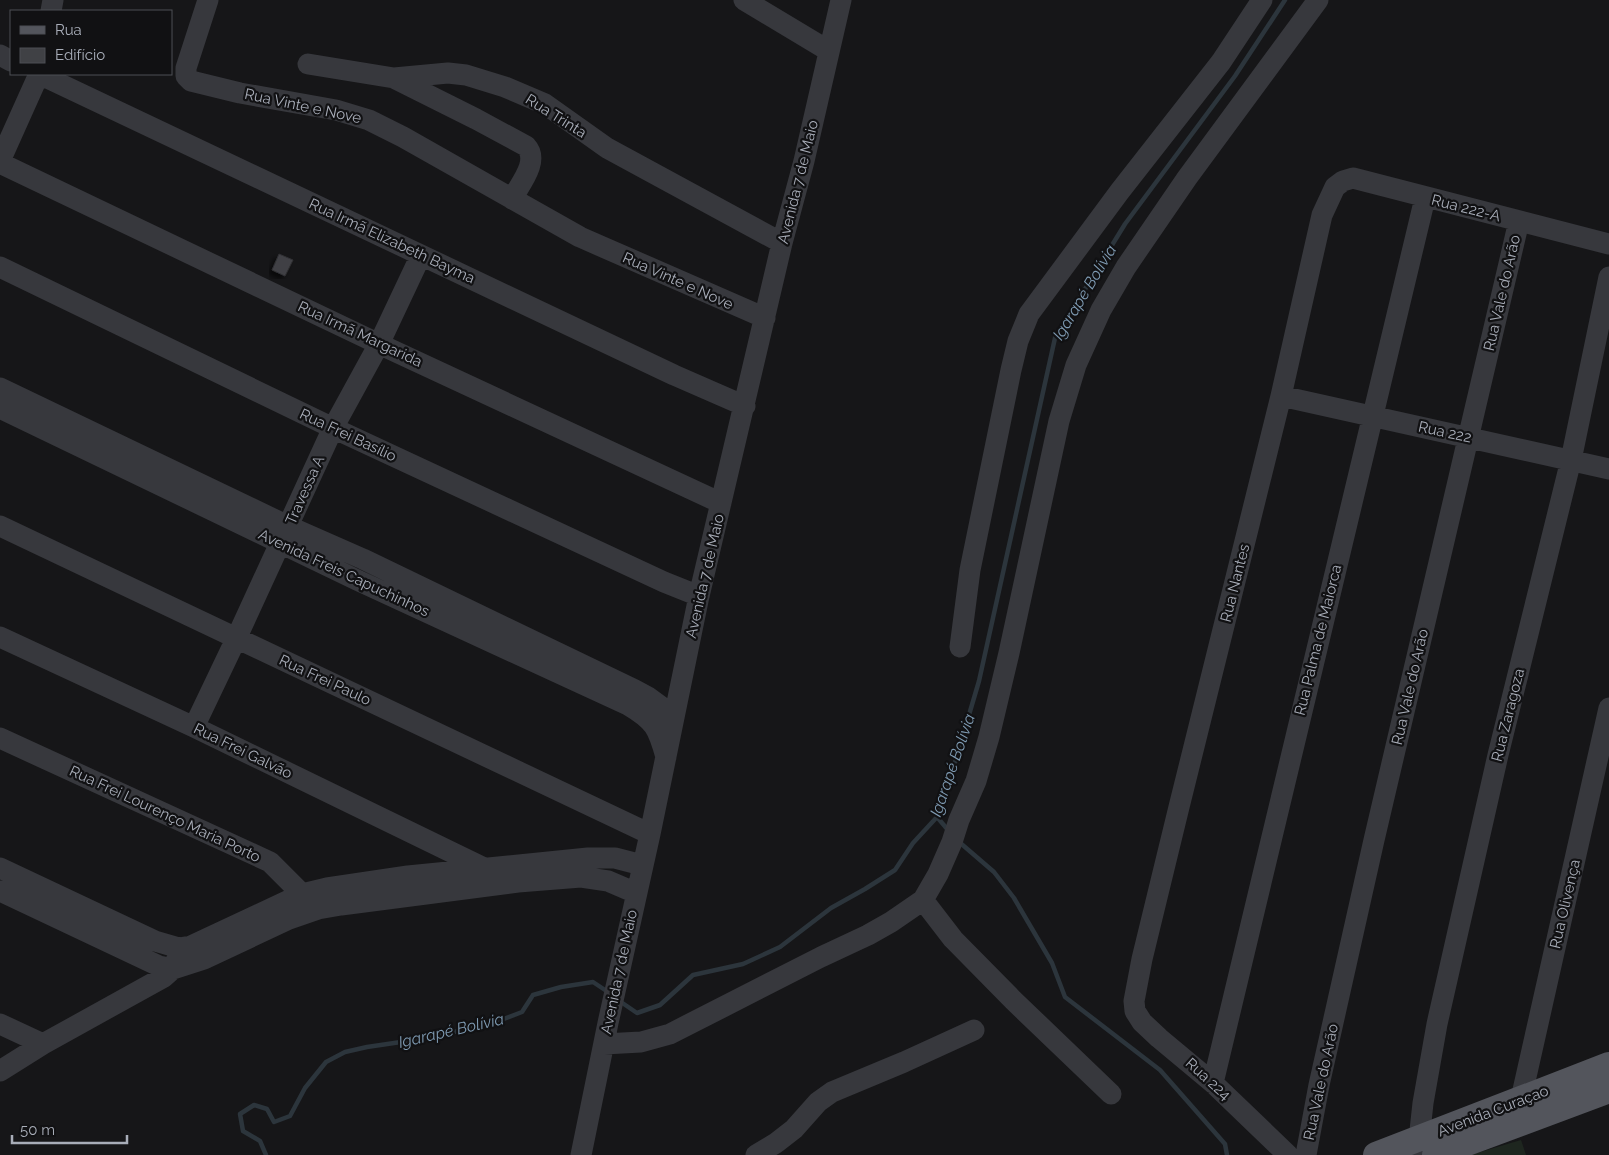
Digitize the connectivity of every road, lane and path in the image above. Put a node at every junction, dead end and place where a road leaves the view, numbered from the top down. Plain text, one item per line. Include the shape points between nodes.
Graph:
1 (208, 0) edge
2 (744, 0) edge
3 (841, 0) edge
4 (1262, 0) edge
5 (1318, 0) edge
6 (830, 51) junction
7 (308, 64) dead end
8 (39, 75) edge
9 (41, 75) edge
10 (394, 78) junction
11 (0, 162) edge
12 (1352, 178) joint
13 (1425, 198) junction
14 (512, 199) junction
15 (1519, 221) junction
16 (782, 242) junction
17 (1609, 244) edge
18 (421, 255) junction
19 (0, 267) edge
20 (1609, 277) edge
21 (764, 318) junction
22 (379, 344) junction
23 (0, 388) edge
24 (1281, 396) junction
25 (745, 406) junction
26 (0, 408) edge
27 (1372, 416) junction
28 (333, 428) junction
29 (1467, 437) junction
30 (1571, 460) junction
31 (1609, 469) edge
32 (721, 503) junction
33 (0, 526) edge
34 (284, 534) junction
35 (699, 596) junction
36 (0, 636) edge
37 (236, 640) junction
38 (960, 647) dead end
39 (1609, 708) edge
40 (674, 716) junction
41 (194, 727) junction
42 (0, 738) edge
43 (666, 759) junction
44 (650, 834) junction
45 (642, 865) junction
46 (0, 868) edge
47 (484, 868) junction
48 (0, 891) edge
49 (636, 893) junction
50 (302, 894) junction
51 (923, 900) junction
52 (318, 909) junction
53 (179, 948) junction
54 (173, 969) junction
55 (1134, 1001) joint
56 (0, 1024) edge
57 (974, 1030) dead end
58 (43, 1044) junction
59 (604, 1044) junction
60 (1609, 1065) edge
61 (0, 1071) edge
62 (1213, 1083) junction
63 (1609, 1090) edge
64 (1111, 1094) dead end
65 (1521, 1099) junction
66 (1425, 1150) edge
67 (581, 1155) edge
68 (756, 1155) edge
69 (1288, 1155) edge
70 (1306, 1155) edge
71 (1376, 1155) edge

1 - 14 street, Rua Vinte e Nove via 186,68 186,76 191,81 336,110 369,120
2 - 6 street
3 - 6 street, Avenida 7 de Maio
4 - 38 street via 1221,62 1029,314 1018,341 1007,389 970,570
5 - 51 street via 1126,267 1101,310 1076,365 1059,421 989,737 952,842
6 - 16 street, Avenida 7 de Maio
7 - 10 street, Rua Trinta
8 - 11 street
9 - 18 street, Rua Irmã Elizabeth Bayma
10 - 14 street via 526,146 532,156 529,169
10 - 16 street, Rua Trinta via 448,73 466,75 529,97 545,104 627,159
11 - 22 street, Rua Irmã Margarida
12 - 13 street, Rua 222-A
12 - 24 street, Rua Nantes via 1335,187 1322,215
13 - 15 street, Rua 222-A
13 - 27 street, Rua Palma de Maiorca
14 - 21 street, Rua Vinte e Nove via 580,237
15 - 17 street, Rua 222-A
15 - 29 street, Rua Vale do Arão
16 - 21 street, Avenida 7 de Maio
18 - 22 street, Travessa A
18 - 25 street, Rua Irmã Elizabeth Bayma
19 - 28 street, Rua Frei Basílio
20 - 30 street, Rua Zaragoza
21 - 25 street, Avenida 7 de Maio
22 - 28 street, Travessa A
22 - 32 street, Rua Irmã Margarida
23 - 34 street, Avenida Freis Capuchinhos
24 - 27 street, Rua 222
24 - 55 street, Rua Nantes
25 - 32 street, Avenida 7 de Maio
26 - 34 street, Avenida Freis Capuchinhos
27 - 29 street, Rua 222
27 - 62 street, Rua Palma de Maiorca
28 - 34 street, Travessa A
28 - 35 street, Rua Frei Basílio
29 - 30 street, Rua 222
29 - 70 street, Rua Vale do Arão via 1319,1085
30 - 31 street, Rua 222
30 - 66 street, Rua Zaragoza via 1498,755 1428,1064
32 - 35 street, Avenida 7 de Maio
33 - 37 street, Rua Frei Paulo
34 - 37 street, Travessa A
34 - 40 street, Avenida Freis Capuchinhos via 363,559 648,697
34 - 43 street, Avenida Freis Capuchinhos via 365,584 628,705 654,724
35 - 40 street, Avenida 7 de Maio
36 - 41 street, Rua Frei Galvão
37 - 41 street, Travessa A
37 - 44 street, Rua Frei Paulo via 324,678
39 - 65 street, Rua Olivença
40 - 43 street, Avenida 7 de Maio
41 - 47 street, Rua Frei Galvão
42 - 50 street, Rua Frei Lourenço Maria Porto via 270,862
43 - 44 street, Avenida 7 de Maio
44 - 45 street, Avenida 7 de Maio
45 - 47 street via 615,858 588,858
45 - 49 street, Avenida 7 de Maio
46 - 53 street via 155,941
47 - 50 street via 408,876
48 - 54 street via 159,966
49 - 52 street via 608,881 581,877 518,882
49 - 59 street, Avenida 7 de Maio
50 - 52 street, Rua Frei Lourenço Maria Porto
50 - 53 street via 207,939
51 - 59 street via 868,935 670,1034 641,1042
51 - 64 street via 953,939
52 - 54 street via 204,959
53 - 54 street
54 - 58 street
55 - 62 street, Rua 224 via 1135,1011 1142,1022
56 - 58 street
57 - 68 street via 832,1092 818,1102 794,1129
58 - 61 street
59 - 67 street, Avenida 7 de Maio
60 - 65 main road, Avenida Curaçao
62 - 69 street, Rua 224
63 - 66 main road, Avenida Curaçao
65 - 66 main road, Avenida Curaçao
66 - 71 main road, Avenida Curaçao

